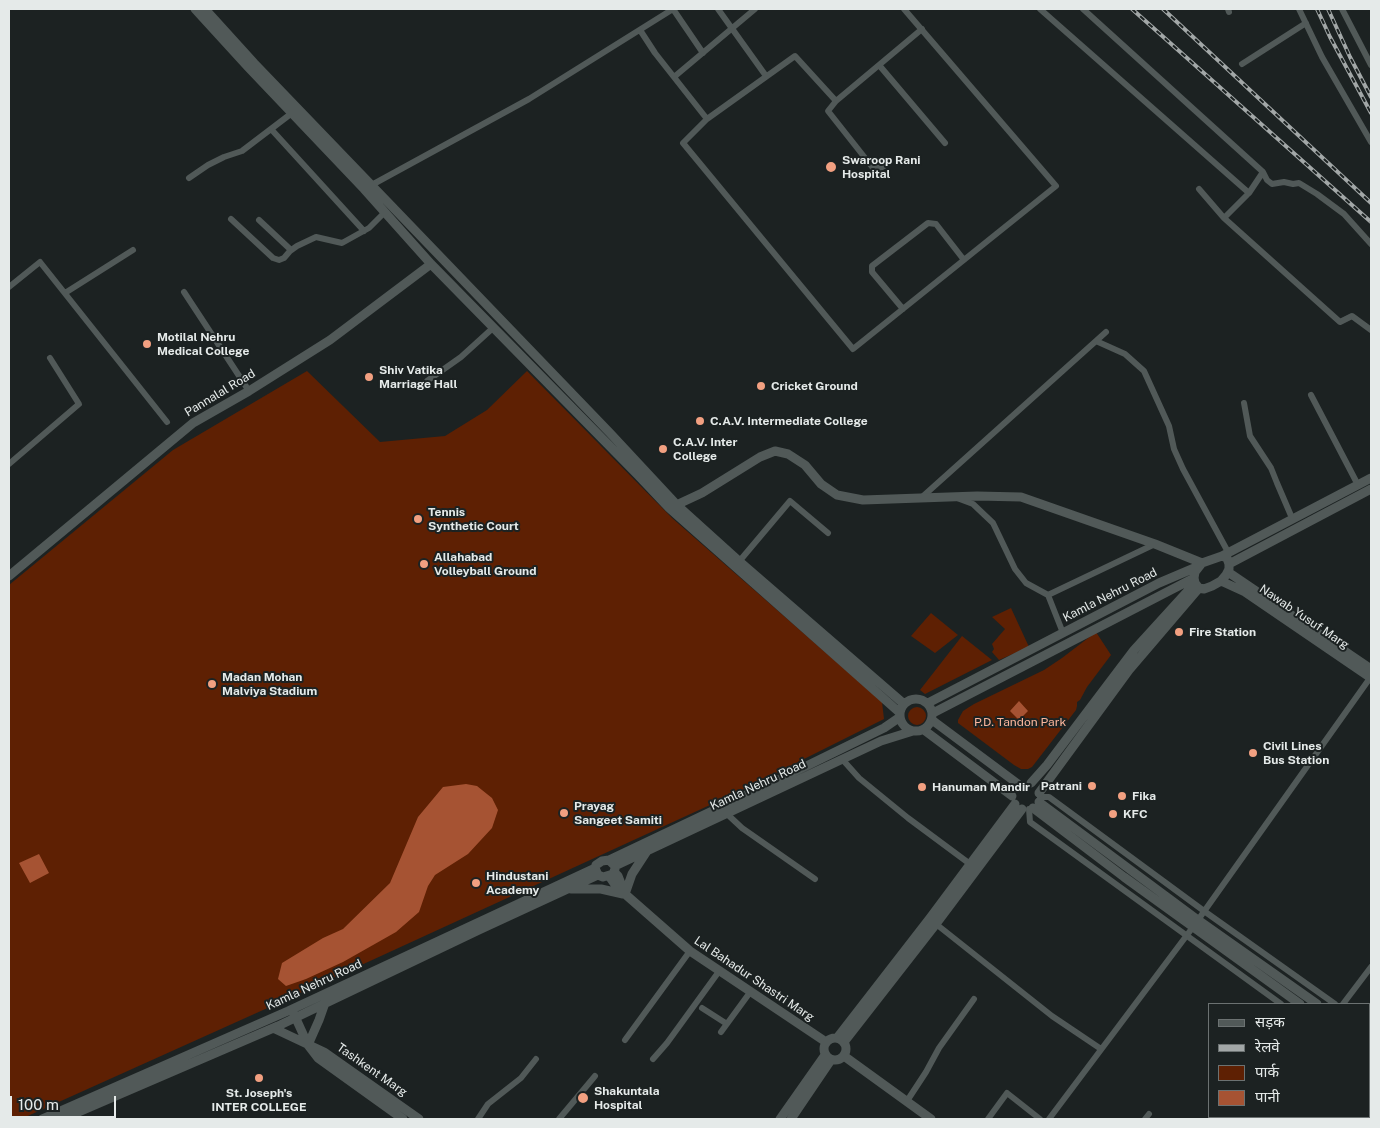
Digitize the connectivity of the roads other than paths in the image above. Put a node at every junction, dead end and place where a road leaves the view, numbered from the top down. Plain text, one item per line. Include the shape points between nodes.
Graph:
1 (195, 9) edge
2 (205, 9) edge
3 (673, 9) edge
4 (718, 9) edge
5 (755, 9) edge
6 (904, 9) edge
7 (1040, 9) edge
8 (1083, 9) edge
9 (1299, 9) edge
10 (1342, 9) edge
11 (1306, 23) junction
12 (731, 28) junction
13 (922, 29) junction
14 (640, 30) junction
15 (702, 52) junction
16 (1242, 64) dead end
17 (879, 65) junction
18 (1371, 65) edge
19 (766, 76) junction
20 (674, 77) junction
21 (836, 101) junction
22 (292, 114) junction
23 (707, 119) junction
24 (271, 129) junction
25 (1371, 142) edge
26 (946, 143) dead end
27 (886, 165) dead end
28 (1263, 172) junction
29 (189, 178) dead end
30 (368, 187) junction
31 (1200, 189) dead end
32 (1249, 193) junction
33 (385, 212) junction
34 (1224, 218) junction
35 (231, 219) dead end
36 (259, 220) dead end
37 (364, 231) junction
38 (1371, 244) edge
39 (133, 250) dead end
40 (291, 250) junction
41 (964, 260) junction
42 (432, 264) junction
43 (9, 287) edge
44 (184, 292) dead end
45 (64, 293) junction
46 (903, 309) junction
47 (494, 328) junction
48 (1371, 330) edge
49 (1106, 332) dead end
50 (1096, 341) junction
51 (50, 358) dead end
52 (427, 381) dead end
53 (249, 391) junction
54 (1311, 395) dead end
55 (1244, 403) dead end
56 (167, 422) dead end
57 (9, 464) edge
58 (1371, 478) edge
59 (1358, 485) junction
60 (1371, 489) edge
61 (953, 497) junction
62 (921, 498) junction
63 (673, 506) junction
64 (1292, 518) junction
65 (828, 533) dead end
66 (1155, 544) junction
67 (1225, 554) junction
68 (737, 564) junction
69 (1201, 564) junction
70 (1228, 568) junction
71 (9, 576) edge
72 (1221, 581) junction
73 (1196, 583) junction
74 (1048, 595) junction
75 (1063, 633) junction
76 (1371, 675) edge
77 (928, 703) junction
78 (901, 712) junction
79 (932, 716) junction
80 (924, 730) junction
81 (913, 731) junction
82 (842, 759) junction
83 (1031, 783) junction
84 (1018, 784) junction
85 (1028, 802) junction
86 (726, 813) junction
87 (647, 851) junction
88 (970, 864) junction
89 (612, 868) junction
90 (596, 871) junction
91 (815, 879) dead end
92 (568, 889) junction
93 (625, 894) junction
94 (1204, 911) junction
95 (1195, 923) junction
96 (936, 924) junction
97 (1186, 936) junction
98 (690, 951) junction
99 (1371, 967) edge
100 (720, 970) junction
101 (751, 991) junction
102 (974, 999) dead end
103 (324, 1003) junction
104 (1280, 1003) edge
105 (1299, 1003) edge
106 (1315, 1003) edge
107 (1334, 1003) edge
108 (1344, 1003) edge
109 (702, 1008) dead end
110 (294, 1013) junction
111 (727, 1024) junction
112 (273, 1028) junction
113 (721, 1032) dead end
114 (625, 1040) dead end
115 (840, 1040) junction
116 (826, 1042) junction
117 (308, 1045) junction
118 (1101, 1049) junction
119 (844, 1056) junction
120 (828, 1058) junction
121 (536, 1059) dead end
122 (653, 1059) dead end
123 (595, 1076) dead end
124 (907, 1101) junction
125 (42, 1119) edge
126 (62, 1119) edge
127 (403, 1119) edge
128 (419, 1119) edge
129 (478, 1119) edge
130 (559, 1119) edge
131 (780, 1119) edge
132 (791, 1119) edge
133 (932, 1119) edge
134 (988, 1119) edge
135 (1040, 1119) edge
136 (1049, 1119) edge

1 - 22 main road
2 - 30 main road
3 - 14 street
3 - 15 street
4 - 12 street
5 - 12 street
6 - 13 street
7 - 32 street
8 - 28 street
9 - 11 street
10 - 18 street
11 - 16 street
11 - 25 street
12 - 15 street
12 - 19 street
13 - 17 street
13 - 41 street via 1056,186
14 - 20 street
14 - 30 street via 529,99
15 - 20 street
17 - 21 street
17 - 26 street
19 - 21 street via 795,56
19 - 23 street
20 - 23 street
21 - 27 street via 828,111 872,168
22 - 24 street
22 - 30 main road
23 - 46 street via 683,143 853,349
24 - 29 street via 242,152 224,157
24 - 37 street
28 - 32 street
28 - 38 street via 1272,184 1299,183 1316,194 1344,214
30 - 33 main road
30 - 63 main road via 610,434
31 - 34 street
32 - 34 street
33 - 37 street
33 - 42 main road
34 - 48 street via 1340,322 1352,316
35 - 40 street via 273,258 284,258
36 - 40 street
37 - 40 street via 342,243 316,237
39 - 45 street
41 - 46 street
41 - 46 street via 936,224 928,223 872,266 872,272
42 - 47 main road
42 - 53 main road, Pannalal Road via 330,340
43 - 45 street via 40,262
44 - 53 street
45 - 56 street
47 - 52 street
47 - 63 main road
49 - 50 street
50 - 62 street
50 - 67 street via 1126,354 1144,371 1169,426 1174,449
51 - 57 street via 79,404
53 - 71 main road, Pannalal Road via 193,423
54 - 59 street
55 - 64 street via 1250,436 1271,468
58 - 59 main road
59 - 64 main road
60 - 70 main road
61 - 62 main road
61 - 66 main road via 1020,497
61 - 74 street via 973,504 993,523 1026,583
62 - 63 main road via 863,500 837,495 821,484 805,465 788,454 775,451
63 - 68 main road
64 - 67 main road
65 - 68 street via 790,501
66 - 69 main road
66 - 74 street
67 - 69 main road, Kamla Nehru Road
67 - 70 main road
68 - 78 main road
69 - 73 main road via 1195,572
69 - 75 main road, Kamla Nehru Road
70 - 72 main road
70 - 76 main road
72 - 73 main road, Kamla Nehru Road via 1204,589
72 - 76 main road, Nawab Yusuf Marg via 1245,592
73 - 79 main road, Kamla Nehru Road
73 - 83 main road via 1134,650
73 - 85 main road
74 - 75 street
75 - 77 main road, Kamla Nehru Road
76 - 94 street
77 - 78 main road via 919,699 908,701
77 - 79 main road
78 - 81 main road via 904,726
78 - 89 main road, Kamla Nehru Road via 884,728
79 - 80 main road
79 - 84 main road
80 - 81 main road
80 - 85 main road
81 - 82 main road, Kamla Nehru Road
82 - 86 main road, Kamla Nehru Road
82 - 88 street via 859,778
83 - 84 main road
83 - 85 main road via 1038,789
84 - 85 main road via 1014,788
85 - 88 main road
85 - 94 street via 1049,797
85 - 95 main road
85 - 96 main road
85 - 97 street via 1030,822
86 - 87 main road, Kamla Nehru Road
86 - 91 street via 742,828
87 - 89 main road, Kamla Nehru Road
87 - 93 main road via 632,874
88 - 115 main road
89 - 90 main road via 603,877
89 - 90 main road via 602,861
89 - 93 main road
90 - 92 main road, Kamla Nehru Road
90 - 110 main road, Kamla Nehru Road
92 - 93 main road via 600,889
92 - 103 main road, Kamla Nehru Road
93 - 98 main road, Lal Bahadur Shastri Marg
94 - 95 street
94 - 107 street
95 - 97 street
95 - 105 main road
95 - 106 main road
96 - 115 main road
96 - 118 street via 1052,1016
97 - 104 street
97 - 118 street
98 - 100 main road, Lal Bahadur Shastri Marg
98 - 114 street
99 - 108 street
100 - 101 main road, Lal Bahadur Shastri Marg
100 - 122 street
101 - 111 street
101 - 116 main road, Lal Bahadur Shastri Marg
102 - 124 street
103 - 110 main road, Kamla Nehru Road
103 - 117 main road
109 - 111 street
110 - 112 main road, Kamla Nehru Road
110 - 117 main road, Tashkent Marg
110 - 125 main road, Kamla Nehru Road
111 - 113 street
112 - 117 main road
112 - 126 main road, Kamla Nehru Road
115 - 116 main road via 833,1038
115 - 119 main road via 846,1049
116 - 120 main road via 824,1048
117 - 127 main road, Tashkent Marg via 318,1058
117 - 128 main road, Tashkent Marg via 324,1052
118 - 136 street
119 - 120 main road via 838,1060
119 - 124 main road
120 - 131 main road
120 - 132 main road
121 - 129 street via 521,1078 488,1104
123 - 130 street
124 - 133 main road
134 - 135 street via 1007,1093

